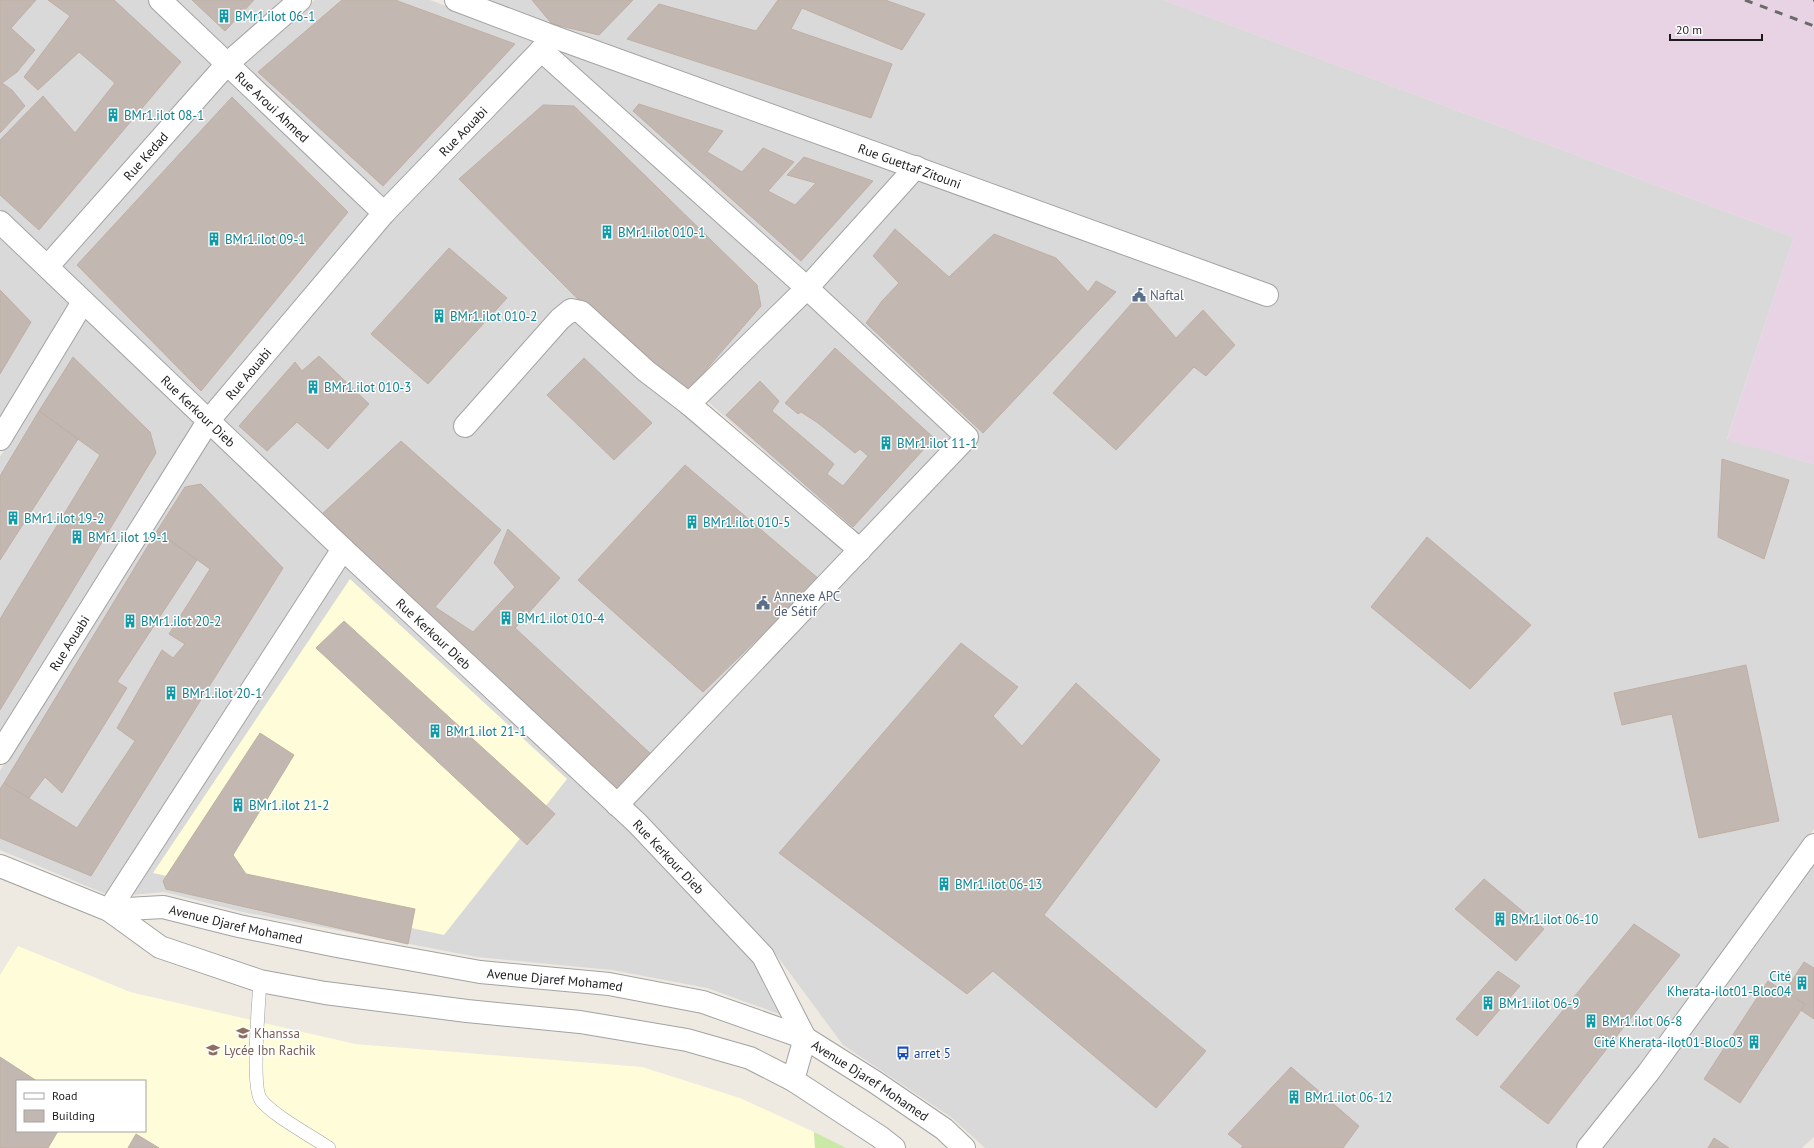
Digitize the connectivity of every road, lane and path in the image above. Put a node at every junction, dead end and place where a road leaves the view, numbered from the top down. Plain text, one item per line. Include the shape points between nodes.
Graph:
1 (160, 0) edge
2 (300, 0) edge
3 (456, 0) edge
4 (548, 43) junction
5 (227, 64) junction
6 (916, 166) junction
7 (384, 213) junction
8 (0, 222) edge
9 (48, 266) junction
10 (807, 288) junction
11 (1267, 295) dead end
12 (83, 302) junction
13 (689, 404) junction
14 (209, 420) junction
15 (465, 426) dead end
16 (0, 439) edge
17 (343, 549) junction
18 (860, 550) junction
19 (0, 753) edge
20 (617, 805) junction
21 (1814, 845) edge
22 (0, 866) edge
23 (109, 910) junction
24 (260, 981) junction
25 (805, 1038) junction
26 (793, 1080) junction
27 (329, 1148) edge
28 (894, 1148) edge
29 (964, 1148) edge
30 (1588, 1148) edge

1 - 5 street, Rue Aroui Ahmed
2 - 5 street, Rue Kedad
3 - 4 street
4 - 6 street, Rue Guettaf Zitouni
4 - 7 street, Rue Aouabi
4 - 10 street
5 - 7 street, Rue Aroui Ahmed
5 - 9 street, Rue Kedad
6 - 10 street
6 - 11 street, Rue Guettaf Zitouni
7 - 14 street, Rue Aouabi
8 - 9 street, Rue Kerkour Dieb
9 - 12 street, Rue Kerkour Dieb
10 - 13 street
10 - 18 street via 967,437
12 - 14 street, Rue Kerkour Dieb
12 - 16 street
13 - 15 street via 646,371 581,312 571,310 560,319
13 - 18 street
14 - 17 street, Rue Kerkour Dieb
14 - 19 street, Rue Aouabi
17 - 20 street, Rue Kerkour Dieb
17 - 23 street
18 - 20 street
20 - 25 street, Rue Kerkour Dieb via 763,956
21 - 30 street via 1648,1073
22 - 23 street
23 - 24 street via 160,947
23 - 25 street, Avenue Djaref Mohamed via 163,906 239,926 480,972 608,984 703,1002
24 - 26 street via 326,993 580,1022 687,1040 750,1058
24 - 27 lane via 256,1081 260,1099 276,1113
25 - 26 street
25 - 29 street, Avenue Djaref Mohamed via 944,1129
26 - 28 street

